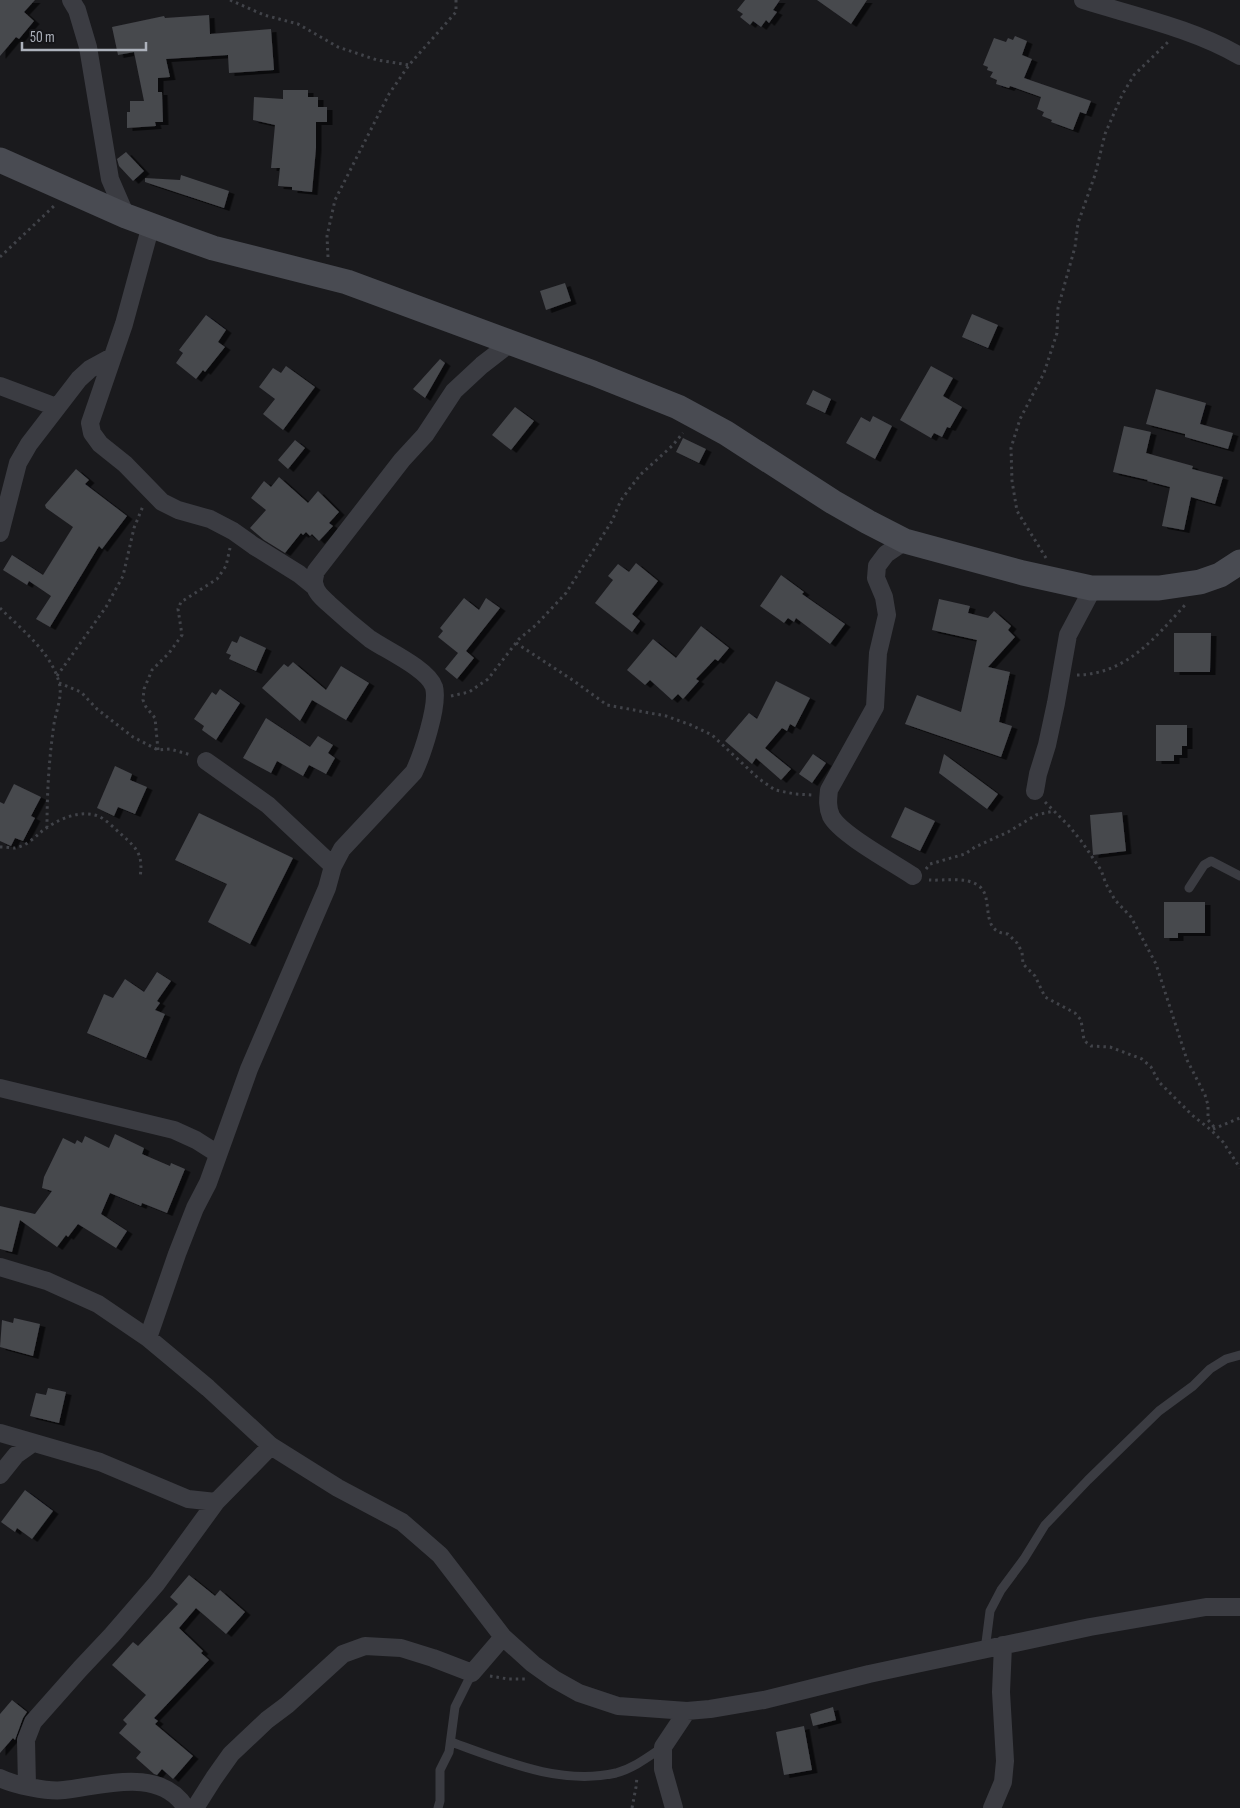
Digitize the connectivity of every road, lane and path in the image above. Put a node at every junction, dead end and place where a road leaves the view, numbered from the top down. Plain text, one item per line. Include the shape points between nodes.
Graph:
1 (71, 0) edge
2 (230, 0) edge
3 (456, 0) edge
4 (1082, 0) edge
5 (1181, 31) junction
6 (1240, 56) edge
7 (410, 65) junction
8 (0, 160) edge
9 (71, 190) junction
10 (126, 216) junction
11 (151, 225) junction
12 (0, 257) edge
13 (330, 278) junction
14 (512, 342) junction
15 (112, 357) junction
16 (0, 386) edge
17 (56, 407) junction
18 (693, 416) junction
19 (149, 489) junction
20 (234, 531) junction
21 (0, 533) edge
22 (906, 541) junction
23 (1240, 562) edge
24 (1208, 579) junction
25 (1060, 581) junction
26 (314, 587) junction
27 (1093, 588) junction
28 (0, 608) edge
29 (516, 643) junction
30 (1061, 676) junction
31 (56, 677) junction
32 (59, 683) junction
33 (436, 700) junction
34 (158, 750) junction
35 (206, 761) joint
36 (1035, 791) joint
37 (828, 795) junction
38 (1054, 811) junction
39 (47, 827) junction
40 (0, 847) edge
41 (333, 866) junction
42 (1240, 876) edge
43 (915, 877) junction
44 (140, 878) dead end
45 (1189, 888) dead end
46 (0, 1088) edge
47 (1240, 1118) edge
48 (1213, 1129) junction
49 (218, 1154) junction
50 (1240, 1168) edge
51 (0, 1267) edge
52 (148, 1338) junction
53 (1240, 1355) edge
54 (0, 1433) edge
55 (33, 1443) junction
56 (271, 1446) junction
57 (0, 1475) edge
58 (216, 1502) junction
59 (1240, 1607) edge
60 (503, 1637) junction
61 (1003, 1645) junction
62 (985, 1650) junction
63 (472, 1673) junction
64 (554, 1679) junction
65 (687, 1711) junction
66 (451, 1742) junction
67 (663, 1747) junction
68 (636, 1765) junction
69 (0, 1778) edge
70 (28, 1786) junction
71 (186, 1808) edge
72 (195, 1808) edge
73 (438, 1808) edge
74 (632, 1808) edge
75 (674, 1808) edge
76 (992, 1808) edge

1 - 10 street via 88,47 110,179
2 - 7 path via 264,15 298,24 338,47 377,60
3 - 7 path via 456,12
4 - 5 street
5 - 6 street
5 - 25 path via 1134,75 1105,134 1078,223 1075,247 1058,308 1057,333 1044,373 1020,419 1011,448 1017,511
7 - 13 path via 388,94 335,200 327,236
8 - 9 street
9 - 10 street
9 - 12 path
10 - 11 street
11 - 13 street via 213,248
11 - 15 street
13 - 14 street
14 - 18 street via 678,407
14 - 26 street via 454,391 425,435 316,571
15 - 17 street via 83,374
15 - 19 street via 90,423 92,433
16 - 17 street
17 - 21 street via 18,463
18 - 22 street via 726,433 850,512
18 - 29 path via 672,446 640,475 621,500 612,522 566,593
19 - 20 street via 162,502 178,510 210,519
19 - 31 path via 134,528 123,576 106,607
20 - 26 street via 300,574
20 - 34 path via 226,566 217,579 181,602 178,609 182,635 170,653 152,670 144,689 143,700 155,718
22 - 25 street
22 - 37 street via 886,554 877,566 876,578 887,615 878,653 875,707
23 - 24 street
24 - 27 street via 1159,588
24 - 30 path via 1145,648 1106,671
25 - 27 street
26 - 33 street via 371,640 428,678
27 - 30 street via 1068,635
28 - 31 path via 45,653
29 - 33 path via 488,679 469,692
29 - 37 path via 607,705 666,716 712,735 775,790
30 - 36 street
31 - 32 path
32 - 34 path via 81,692 133,737
32 - 39 path via 48,778
33 - 41 street via 422,757 414,772 342,849
34 - 35 path via 185,752
35 - 41 street via 268,805
36 - 38 path
37 - 43 street via 827,804 832,818 846,833
38 - 43 path via 1036,815 965,854 930,864
38 - 48 path via 1070,826 1101,870 1115,900 1131,917 1156,964 1187,1060 1208,1105 1208,1120
39 - 40 path via 26,844 15,848
39 - 44 path via 82,814 100,816 138,852 142,862
41 - 49 street via 327,888 250,1069
42 - 45 lane via 1212,861 1204,865
43 - 48 path via 978,885 984,892 987,914 994,928 1001,934 1008,934 1017,943 1024,964 1035,976 1045,997 1081,1020 1084,1040 1092,1046 1110,1047 1142,1059 1192,1116
46 - 49 street via 174,1130
47 - 48 path
48 - 50 path
49 - 52 street via 177,1254
51 - 52 street via 47,1281 98,1304
52 - 56 street
53 - 62 lane via 1210,1369 1159,1411 1046,1525 990,1611
54 - 55 street
55 - 57 street via 16,1455
55 - 58 street via 100,1462 188,1499
56 - 58 street
56 - 60 street via 338,1488 402,1522 440,1555
58 - 70 street via 157,1583 33,1722 26,1740
59 - 61 street via 1206,1607 1158,1614
60 - 63 street
60 - 64 street
61 - 62 street
61 - 76 street via 1001,1692 1005,1761 1003,1782
62 - 65 street via 764,1700
63 - 64 path via 508,1679
63 - 66 lane via 455,1707
63 - 72 street via 401,1648 365,1646 343,1654 231,1754
64 - 65 street via 579,1693 618,1706
65 - 67 street
66 - 68 lane via 533,1769 562,1775 616,1773
66 - 73 lane via 440,1770
67 - 68 lane
67 - 75 street via 663,1769
68 - 74 path
69 - 70 street
70 - 71 street via 63,1790 106,1783 143,1783 172,1792

